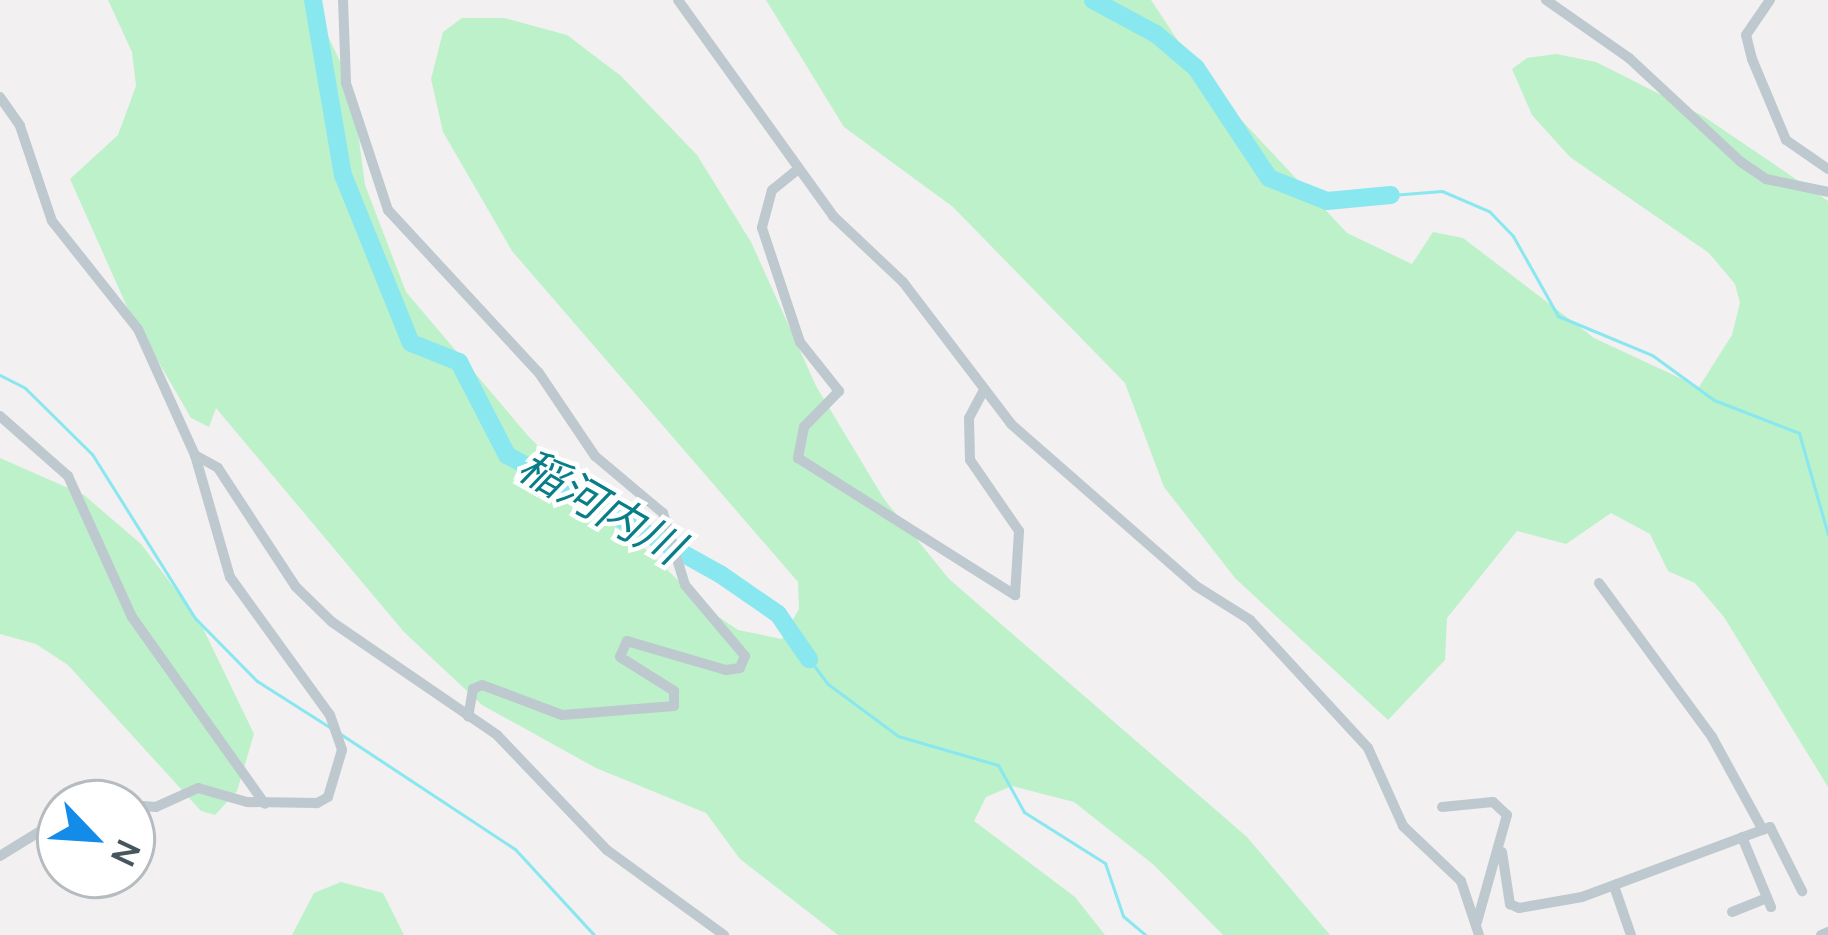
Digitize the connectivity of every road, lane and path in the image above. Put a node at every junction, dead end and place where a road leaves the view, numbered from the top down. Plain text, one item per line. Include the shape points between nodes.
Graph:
1 (343, 0) edge
2 (678, 0) edge
3 (1546, 0) edge
4 (1770, 0) edge
5 (0, 97) edge
6 (797, 170) junction
7 (1828, 170) edge
8 (1828, 192) edge
9 (983, 392) junction
10 (0, 416) edge
11 (195, 455) junction
12 (1599, 583) dead end
13 (468, 717) junction
14 (265, 804) junction
15 (156, 807) edge
16 (1442, 807) dead end
17 (1763, 830) junction
18 (36, 834) edge
19 (1742, 837) junction
20 (1502, 852) junction
21 (0, 856) edge
22 (1614, 886) junction
23 (1802, 891) dead end
24 (1732, 912) dead end
25 (1478, 930) edge
26 (724, 935) edge
27 (1631, 935) edge

1 - 13 street via 346,83 388,210 539,373 595,456 666,520 675,566 742,648 740,668 627,641 620,657 674,691 674,706 562,716 482,685 472,689
2 - 6 street
3 - 8 street via 1646,72 1741,163 1766,179
4 - 7 street via 1746,35 1752,58 1786,140
5 - 11 street via 20,126 52,221 128,313
6 - 9 street via 903,282
6 - 9 street via 772,190 762,228 800,342 839,391 804,427 799,458 1015,595 1019,531 970,460 970,418
9 - 25 street via 1196,586 1250,620 1367,748 1390,806 1461,881
10 - 14 street via 68,476 131,617
11 - 13 street via 218,468 296,586 332,622
11 - 14 street via 230,578 330,715 343,750 328,797
12 - 17 street via 1712,737
13 - 26 street via 553,788 607,850
14 - 15 street via 198,788
16 - 20 street via 1502,804
17 - 19 street
17 - 23 street via 1770,827
18 - 21 street
19 - 22 street
19 - 24 street via 1769,902
20 - 22 street via 1510,904 1519,908
20 - 25 street via 1484,885
22 - 27 street

